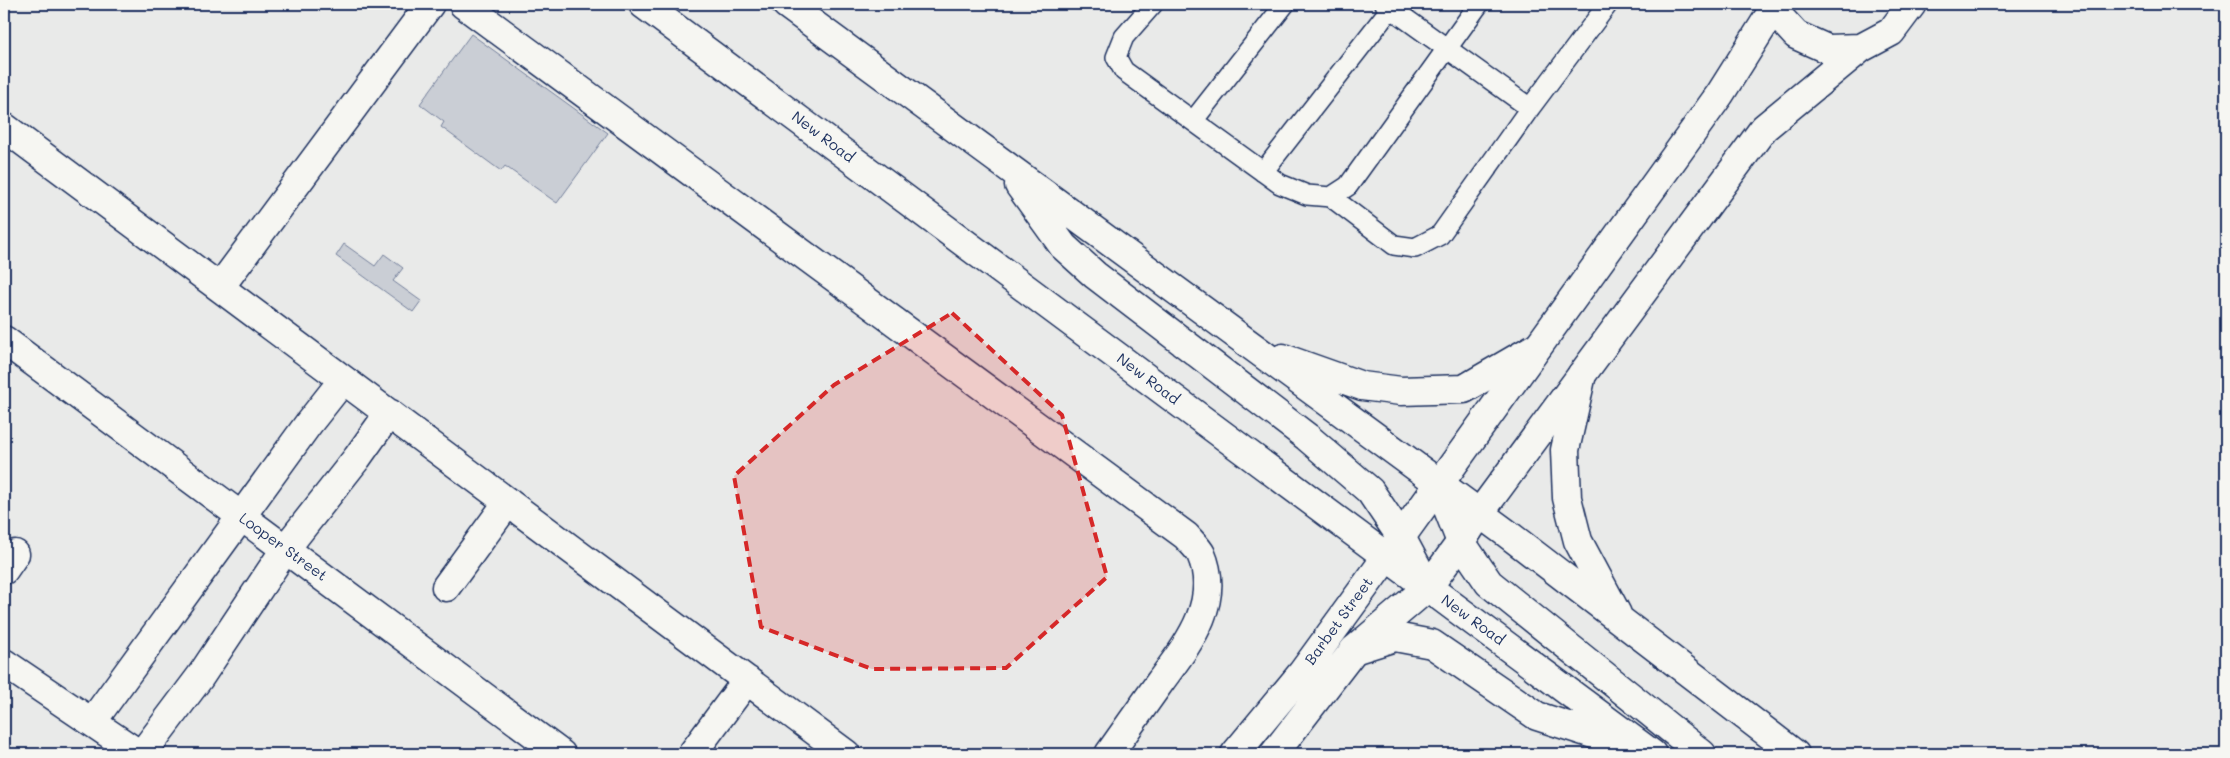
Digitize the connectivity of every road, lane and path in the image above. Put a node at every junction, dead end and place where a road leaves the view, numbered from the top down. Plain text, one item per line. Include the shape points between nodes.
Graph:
1 (430, 4) edge
2 (463, 4) edge
3 (643, 4) edge
4 (786, 4) edge
5 (1153, 4) edge
6 (1285, 4) edge
7 (1479, 4) edge
8 (1608, 4) edge
9 (1912, 4) edge
10 (1390, 5) edge
11 (1772, 7) edge
12 (1448, 47) junction
13 (1861, 48) junction
14 (1530, 108) junction
15 (1193, 121) junction
16 (4, 127) edge
17 (1004, 164) junction
18 (1263, 172) junction
19 (1330, 197) junction
20 (220, 287) junction
21 (4, 340) edge
22 (1538, 346) junction
23 (1253, 347) junction
24 (1582, 374) junction
25 (343, 380) junction
26 (389, 413) junction
27 (1438, 483) junction
28 (508, 502) junction
29 (1479, 514) junction
30 (242, 517) junction
31 (1461, 542) junction
32 (1394, 547) junction
33 (286, 548) junction
34 (446, 587) dead end
35 (1428, 587) junction
36 (1622, 623) junction
37 (1354, 650) junction
38 (4, 663) edge
39 (746, 680) junction
40 (92, 722) junction
41 (141, 754) edge
42 (561, 754) edge
43 (692, 754) edge
44 (846, 754) edge
45 (1109, 754) edge
46 (1234, 754) edge
47 (1274, 754) edge
48 (1651, 754) edge
49 (1702, 754) edge
50 (1795, 754) edge

1 - 20 street
2 - 45 street via 1186,536 1200,553 1206,576 1207,594 1202,616 1191,639
3 - 32 street, New Road
4 - 17 street
5 - 15 lane via 1124,37 1116,57 1124,71
6 - 15 lane
7 - 12 lane
8 - 14 lane
9 - 13 street via 1891,32
10 - 12 lane
10 - 18 lane
11 - 13 street via 1796,35 1819,46 1827,49
11 - 22 street, Barbet Street via 1736,71
12 - 14 lane
12 - 19 lane via 1348,186
13 - 24 street, Barbet Street via 1764,128
14 - 19 lane via 1440,235 1415,248 1394,245
15 - 18 lane
16 - 20 street
17 - 23 street
17 - 32 street via 1063,246 1095,275 1307,437 1370,490
18 - 19 lane via 1280,184 1307,195
20 - 25 street
21 - 30 street, Looper Street
22 - 23 street via 1464,389 1401,391 1362,386
22 - 27 street, Barbet Street
23 - 27 street
24 - 29 street, Barbet Street
24 - 36 street via 1565,450 1567,498 1578,541
25 - 26 street
25 - 30 street
26 - 28 street
26 - 33 street
27 - 29 street
27 - 31 street
27 - 32 street, Barbet Street
28 - 34 street
28 - 39 street
29 - 31 street, Barbet Street
29 - 36 street
30 - 33 street, Looper Street
30 - 40 street
31 - 35 street, Barbet Street
31 - 49 street via 1489,583
32 - 35 street, New Road
32 - 46 street, Barbet Street via 1302,673
33 - 41 street via 200,677
33 - 42 street, Looper Street
35 - 37 street, Barbet Street
35 - 48 street, New Road
36 - 50 street
37 - 47 street, Barbet Street
37 - 48 street via 1395,637 1432,644 1537,716
38 - 40 street
39 - 43 street
39 - 44 street
40 - 41 street

